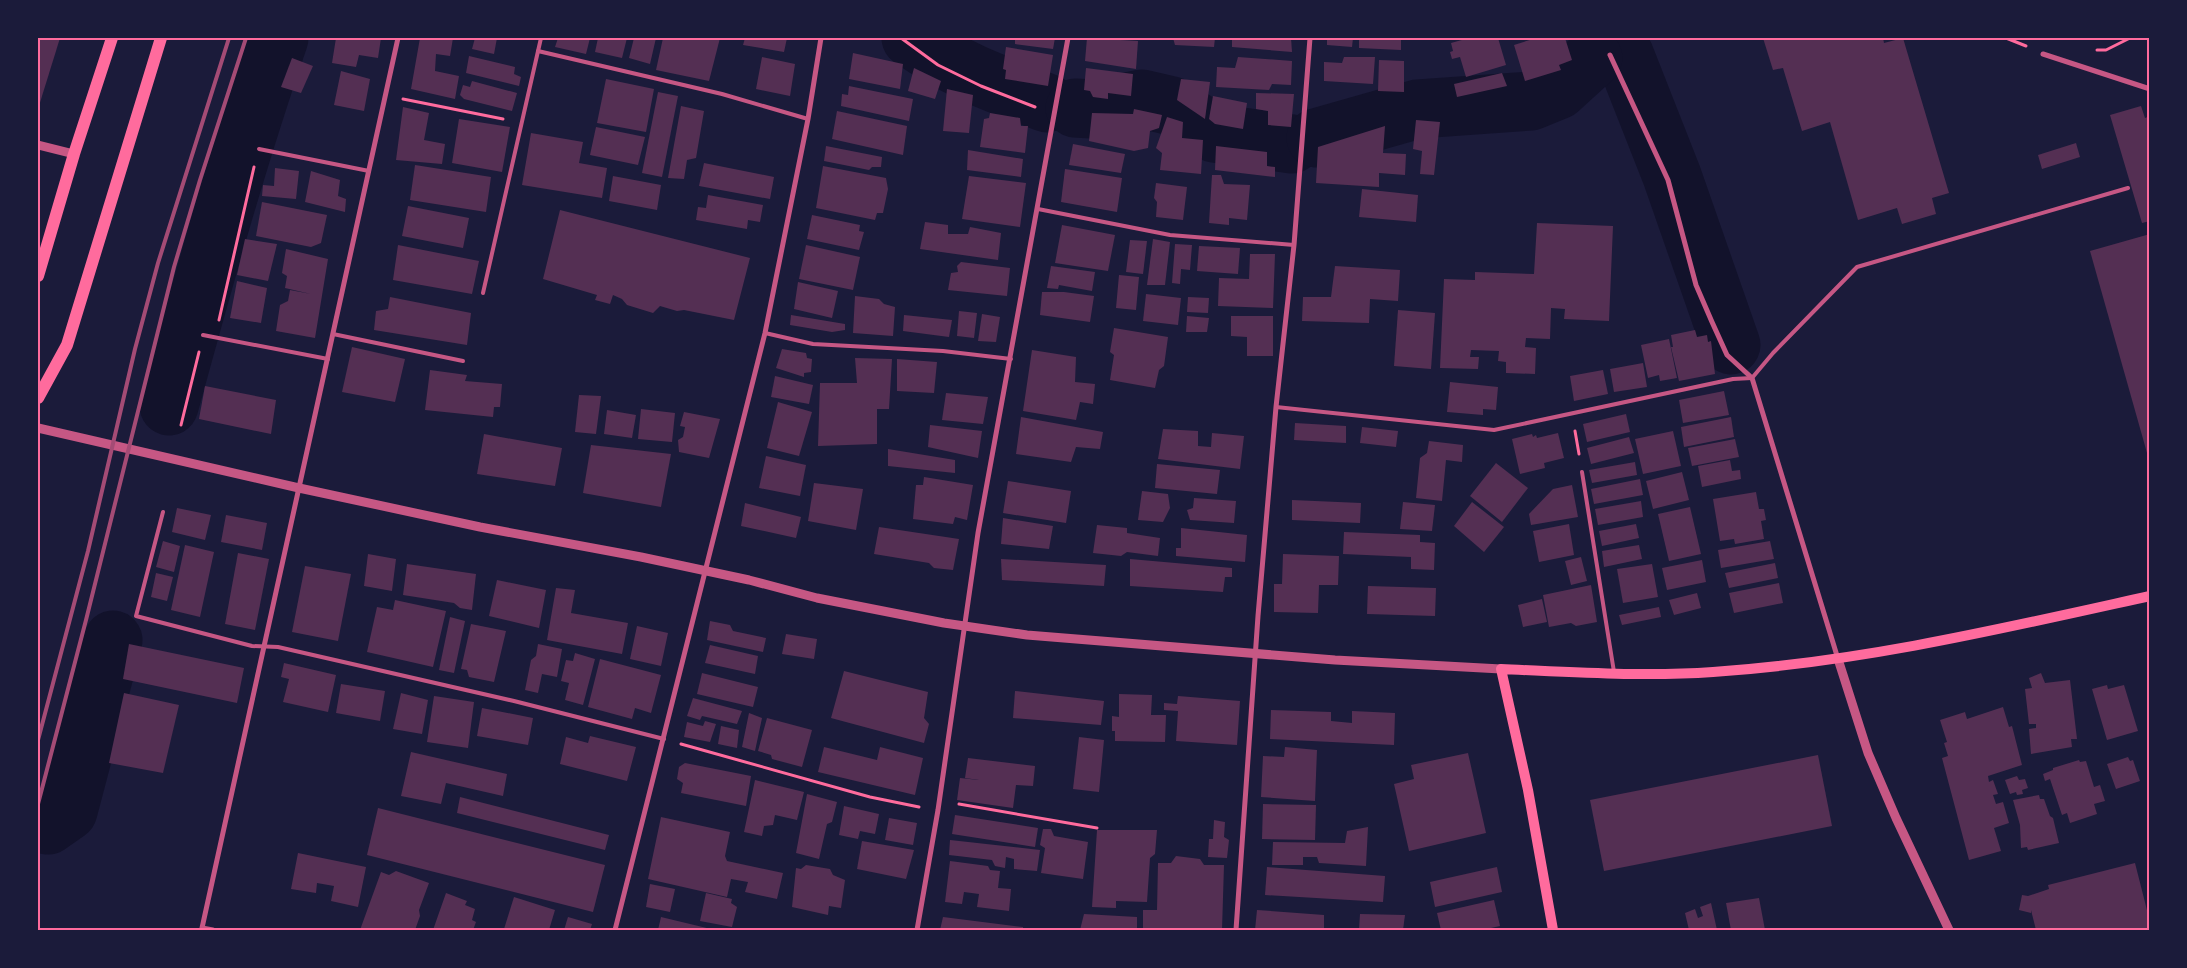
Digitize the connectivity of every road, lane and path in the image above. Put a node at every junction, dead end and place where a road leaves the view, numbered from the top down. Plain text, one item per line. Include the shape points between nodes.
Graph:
1 (112, 38) edge
2 (161, 38) edge
3 (398, 38) edge
4 (542, 38) edge
5 (821, 38) edge
6 (900, 38) edge
7 (1068, 38) edge
8 (1310, 38) edge
9 (538, 51) junction
10 (2043, 54) dead end
11 (1610, 55) dead end
12 (2150, 90) edge
13 (386, 95) junction
14 (1055, 111) junction
15 (808, 119) junction
16 (520, 122) junction
17 (38, 145) edge
18 (259, 149) joint
19 (74, 154) junction
20 (369, 171) junction
21 (2128, 188) dead end
22 (1038, 209) junction
23 (1294, 245) junction
24 (38, 276) edge
25 (483, 293) dead end
26 (333, 334) junction
27 (765, 334) junction
28 (203, 335) joint
29 (215, 337) junction
30 (1011, 359) junction
31 (328, 360) junction
32 (463, 361) dead end
33 (1752, 378) junction
34 (38, 398) edge
35 (1276, 407) junction
36 (1573, 413) junction
37 (181, 424) dead end
38 (38, 428) edge
39 (1582, 472) joint
40 (299, 488) junction
41 (163, 512) dead end
42 (706, 571) junction
43 (2150, 596) edge
44 (966, 626) junction
45 (264, 647) junction
46 (1255, 653) junction
47 (1838, 659) junction
48 (1501, 669) junction
49 (1614, 674) junction
50 (664, 739) junction
51 (939, 800) junction
52 (938, 810) junction
53 (1097, 828) dead end
54 (212, 930) edge
55 (615, 930) edge
56 (917, 930) edge
57 (1236, 930) edge
58 (1553, 930) edge
59 (1949, 930) edge

1 - 19 main road
2 - 34 main road via 67,344
3 - 13 street
4 - 9 lane
5 - 15 street
6 - 14 path via 938,65 980,86 1039,109
7 - 14 street
8 - 23 street
9 - 15 lane via 722,94
9 - 16 lane
10 - 12 street
11 - 33 street via 1668,180 1696,285 1712,322 1727,355
13 - 16 path
13 - 20 street
14 - 22 street
15 - 27 street
16 - 25 lane
17 - 19 street
18 - 20 lane
18 - 29 path
19 - 24 main road
20 - 26 street
21 - 33 lane via 1857,267
22 - 23 lane via 1170,235
22 - 30 street
23 - 35 street
26 - 31 street
26 - 32 lane
27 - 30 lane via 814,344 943,351
27 - 42 street
28 - 29 lane
28 - 37 path
29 - 31 lane
30 - 44 street via 978,533
31 - 40 street
33 - 36 lane via 1733,379
33 - 47 street
35 - 36 lane via 1494,430
35 - 46 street
36 - 39 path
38 - 40 street
39 - 49 lane
40 - 42 street
40 - 45 street
41 - 45 lane via 136,616
42 - 44 street via 872,609
42 - 50 street
43 - 47 main road via 1951,640
44 - 46 street via 1027,635
44 - 51 street
45 - 50 lane via 278,647 505,699
45 - 54 street via 202,928
46 - 48 street
46 - 57 street
47 - 49 main road via 1711,673
47 - 59 street via 1868,753
48 - 49 main road
48 - 58 main road via 1528,790
50 - 52 path via 870,798
50 - 55 street
51 - 52 street
51 - 53 path
52 - 56 street

